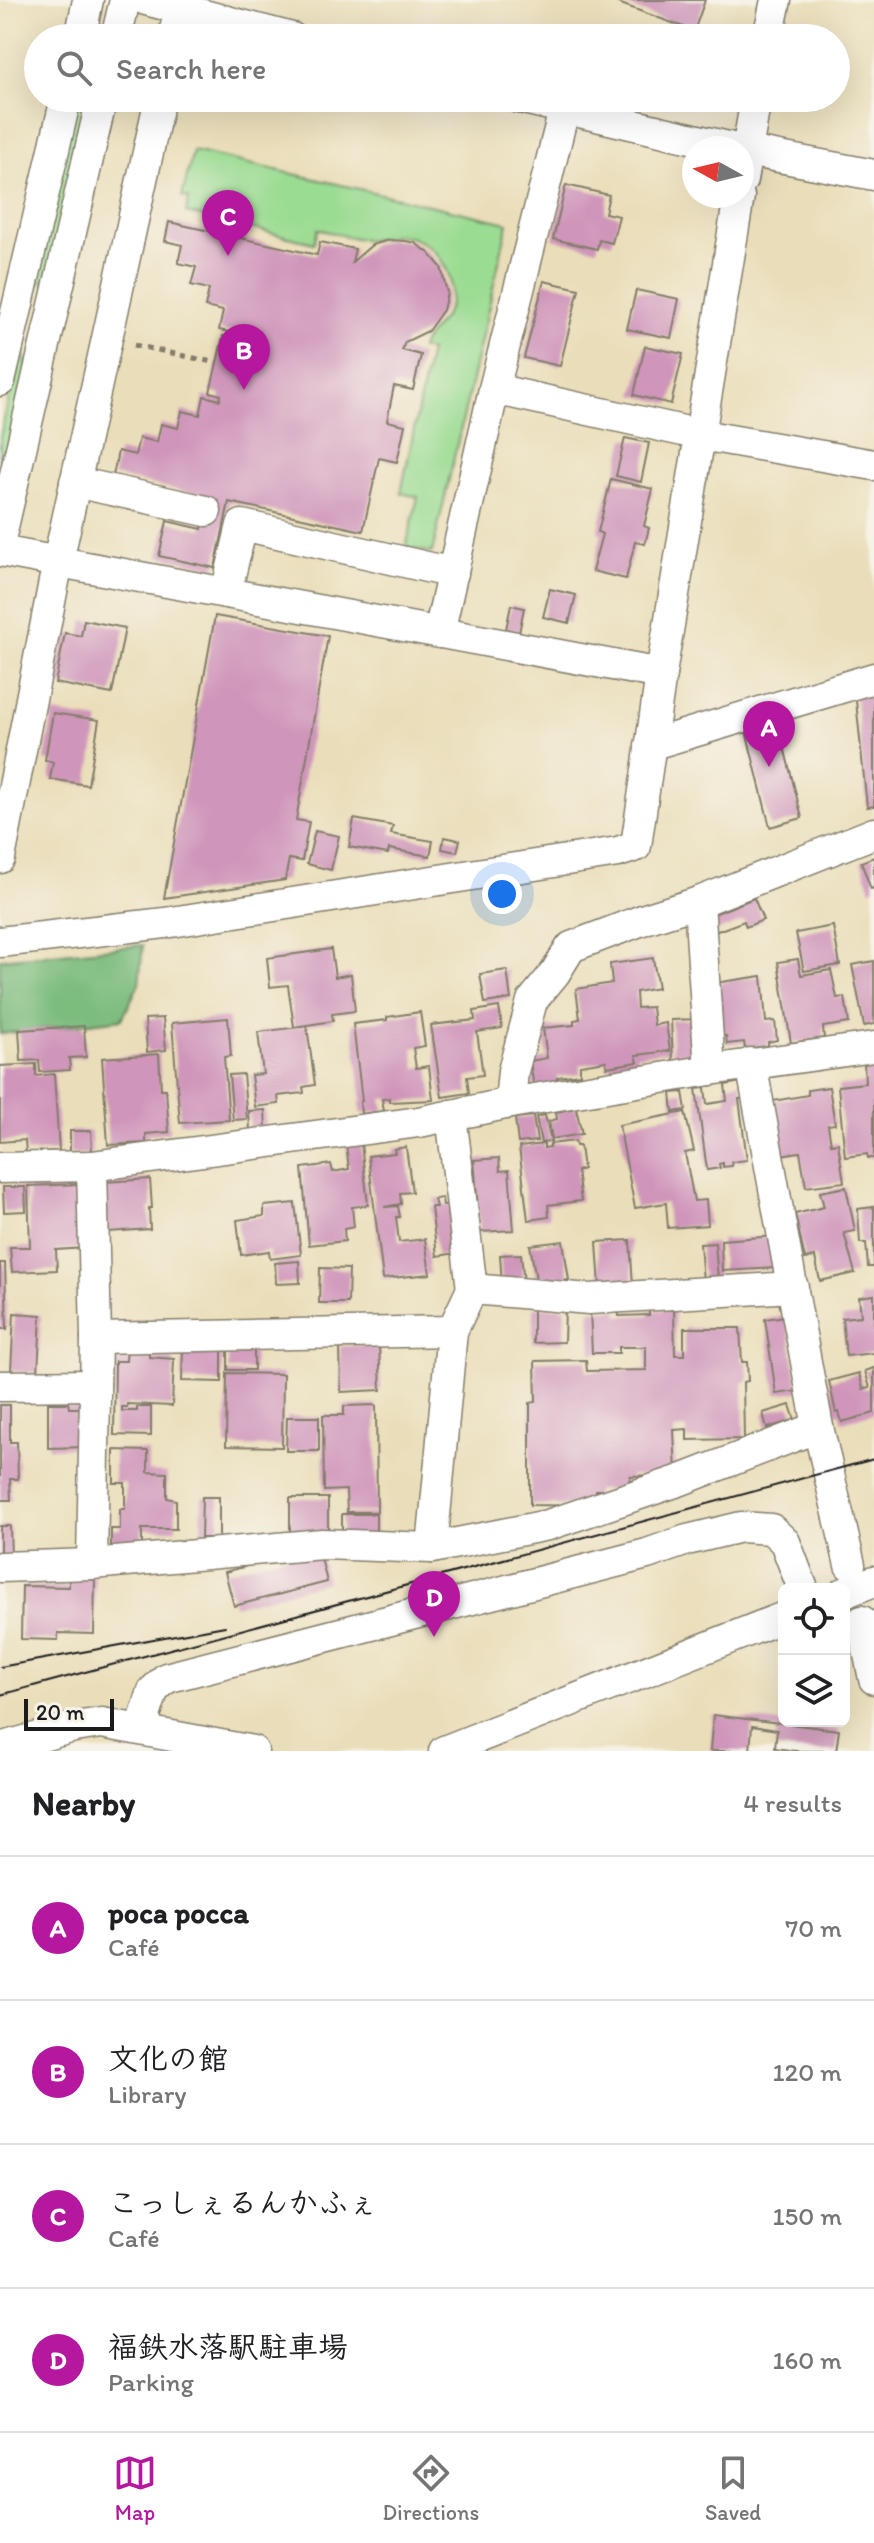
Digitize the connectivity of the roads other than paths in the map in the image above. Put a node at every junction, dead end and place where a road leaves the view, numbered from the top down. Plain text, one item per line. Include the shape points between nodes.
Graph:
1 (88, 0) edge
2 (125, 0) edge
3 (146, 0) edge
4 (776, 0) edge
5 (180, 9) junction
6 (83, 24) edge
7 (119, 24) edge
8 (176, 24) edge
9 (238, 24) edge
10 (771, 24) edge
11 (63, 112) edge
12 (99, 112) edge
13 (157, 112) edge
14 (563, 112) edge
15 (572, 112) edge
16 (752, 112) edge
17 (746, 136) edge
18 (682, 141) edge
19 (754, 159) edge
20 (874, 175) edge
21 (737, 208) edge
22 (0, 381) edge
23 (494, 389) junction
24 (701, 435) junction
25 (874, 465) edge
26 (75, 482) junction
27 (225, 517) junction
28 (0, 540) edge
29 (0, 551) edge
30 (58, 561) junction
31 (453, 573) junction
32 (226, 593) junction
33 (439, 633) junction
34 (661, 674) junction
35 (874, 678) edge
36 (650, 745) junction
37 (5, 808) edge
38 (874, 833) edge
39 (0, 858) edge
40 (699, 902) junction
41 (0, 942) edge
42 (874, 1047) edge
43 (751, 1063) junction
44 (710, 1070) junction
45 (510, 1103) junction
46 (451, 1115) junction
47 (92, 1166) junction
48 (0, 1168) edge
49 (793, 1287) junction
50 (472, 1289) junction
51 (452, 1331) junction
52 (96, 1338) junction
53 (95, 1385) junction
54 (0, 1386) edge
55 (818, 1427) junction
56 (432, 1548) junction
57 (92, 1564) junction
58 (0, 1567) edge
59 (856, 1580) edge
60 (801, 1583) edge
61 (778, 1619) edge
62 (862, 1621) dead end
63 (874, 1679) edge
64 (141, 1729) junction
65 (0, 1748) edge
66 (253, 1751) edge
67 (444, 1751) edge

1 - 6 street
2 - 7 street
3 - 5 street
4 - 10 street
5 - 8 street
5 - 9 street
11 - 22 street
12 - 28 street
13 - 26 street
14 - 23 street
15 - 18 street
16 - 17 street
19 - 20 street
21 - 24 street
23 - 24 street
23 - 31 street
24 - 25 street
24 - 34 street
26 - 27 street
26 - 30 street
27 - 31 street
27 - 32 street
29 - 30 street
30 - 32 street
30 - 37 street
31 - 33 street
32 - 33 street
33 - 34 street
34 - 36 street
35 - 36 street
36 - 41 street via 636,846 618,852 165,923
37 - 39 street
38 - 40 street
40 - 44 street
40 - 45 street via 571,947 532,1001
42 - 43 street
43 - 44 street
43 - 49 street
44 - 45 street
45 - 46 street
46 - 47 street
46 - 50 street
47 - 48 street
47 - 52 street
49 - 50 street via 589,1299
49 - 55 street
50 - 51 street
51 - 52 street
51 - 56 street
52 - 53 street
53 - 54 street
53 - 57 street
55 - 56 street via 548,1525
55 - 59 street
56 - 57 street via 322,1544
57 - 58 street
60 - 64 street via 785,1542 771,1529 741,1527 166,1678 153,1691
61 - 67 street
62 - 63 street
64 - 65 street via 89,1724
64 - 66 street

